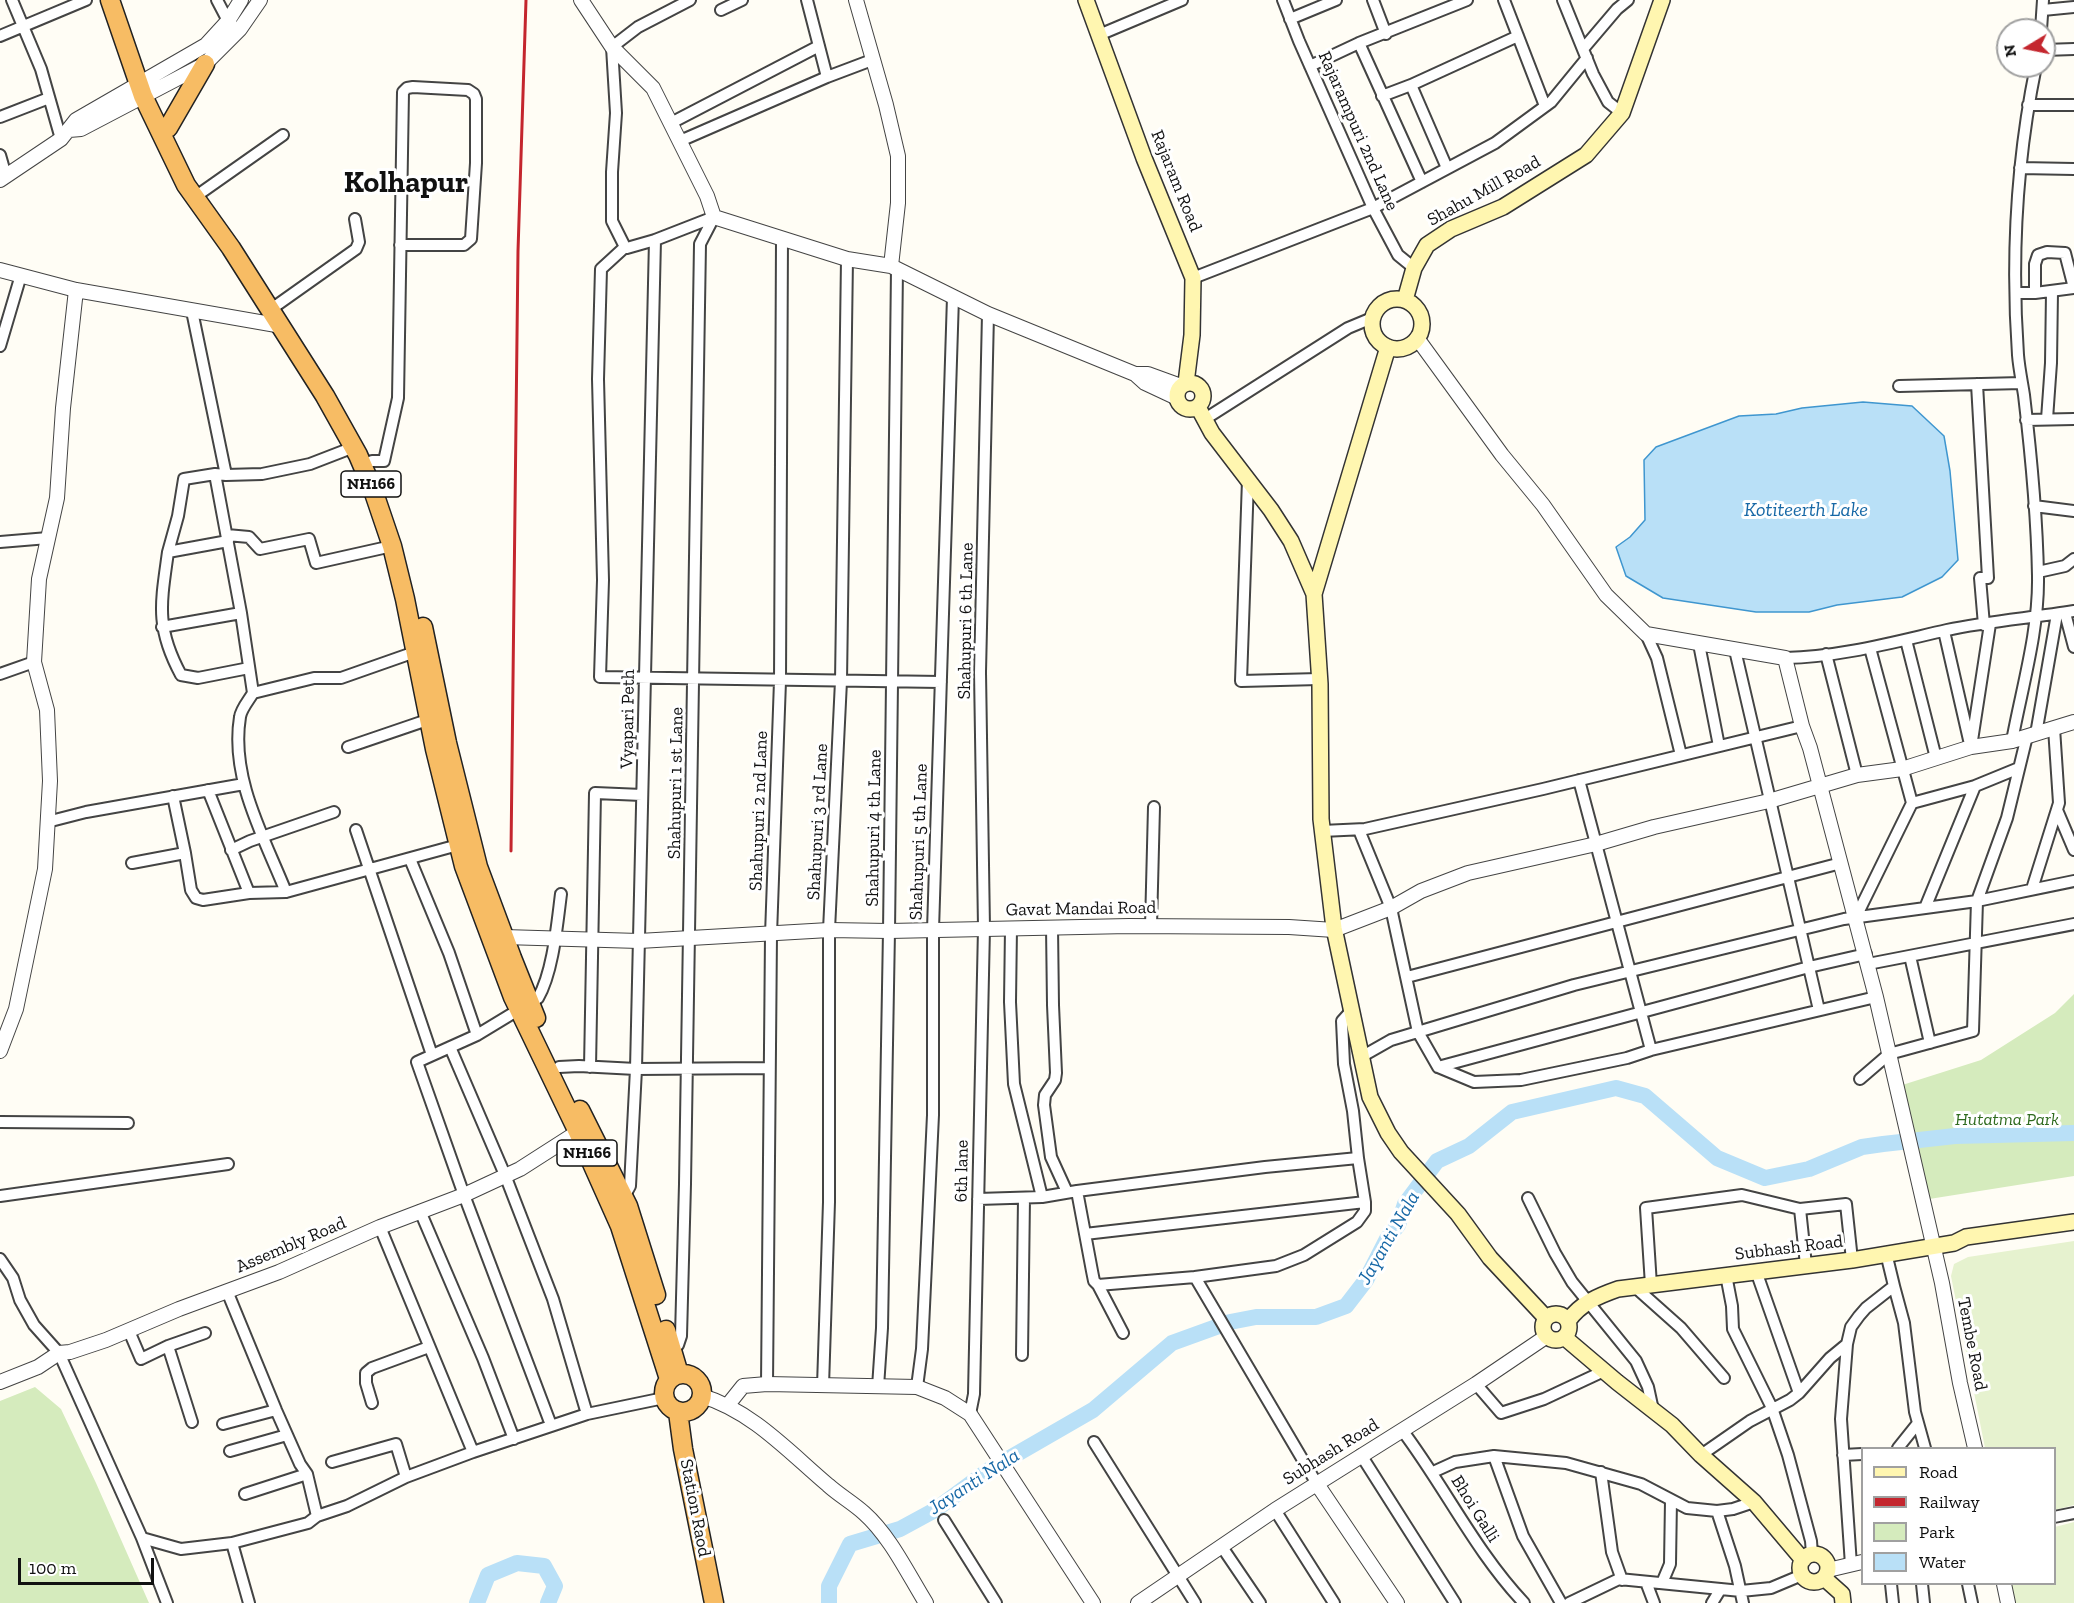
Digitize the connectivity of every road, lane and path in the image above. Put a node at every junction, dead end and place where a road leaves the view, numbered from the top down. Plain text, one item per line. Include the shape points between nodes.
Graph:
1 (12, 0) edge
2 (86, 0) edge
3 (110, 0) edge
4 (118, 0) edge
5 (217, 0) edge
6 (241, 0) edge
7 (260, 0) edge
8 (581, 0) edge
9 (690, 0) edge
10 (742, 0) edge
11 (807, 0) edge
12 (856, 0) edge
13 (1086, 0) edge
14 (1093, 0) edge
15 (1182, 0) edge
16 (1283, 0) edge
17 (1336, 0) edge
18 (1373, 0) edge
19 (1467, 0) edge
20 (1504, 0) edge
21 (1563, 0) edge
22 (1628, 0) edge
23 (1662, 0) edge
24 (2043, 5) edge
25 (2074, 7) edge
26 (721, 10) dead end
27 (1290, 20) junction
28 (234, 25) junction
29 (24, 27) junction
30 (1106, 32) junction
31 (1386, 34) junction
32 (0, 36) edge
33 (1518, 36) junction
34 (1359, 43) junction
35 (819, 46) junction
36 (612, 47) junction
37 (2074, 49) edge
38 (2056, 50) edge
39 (1585, 54) junction
40 (872, 60) junction
41 (205, 64) junction
42 (1310, 66) junction
43 (827, 77) junction
44 (2034, 78) edge
45 (1411, 85) junction
46 (146, 87) junction
47 (1382, 96) junction
48 (49, 98) junction
49 (2028, 105) junction
50 (2074, 105) edge
51 (1545, 106) junction
52 (1622, 113) junction
53 (0, 117) edge
54 (671, 123) junction
55 (168, 128) junction
56 (65, 134) junction
57 (284, 135) dead end
58 (680, 141) junction
59 (0, 155) edge
60 (1447, 168) junction
61 (2020, 168) junction
62 (2074, 169) edge
63 (3, 178) edge
64 (1422, 182) junction
65 (202, 192) junction
66 (1373, 208) junction
67 (714, 217) junction
68 (355, 219) dead end
69 (782, 238) junction
70 (655, 240) junction
71 (400, 245) junction
72 (625, 247) junction
73 (847, 260) junction
74 (894, 268) junction
75 (1414, 268) junction
76 (0, 270) edge
77 (21, 275) junction
78 (1196, 277) junction
79 (2074, 288) edge
80 (76, 290) junction
81 (2052, 292) junction
82 (2016, 293) junction
83 (2035, 293) junction
84 (953, 297) junction
85 (1405, 300) junction
86 (277, 305) junction
87 (192, 311) junction
88 (988, 314) junction
89 (1372, 318) junction
90 (282, 326) junction
91 (1417, 339) junction
92 (0, 346) edge
93 (1388, 347) junction
94 (2022, 383) junction
95 (1977, 384) junction
96 (1899, 386) dead end
97 (1185, 388) junction
98 (1201, 413) junction
99 (2047, 419) junction
100 (2074, 419) edge
101 (2026, 420) junction
102 (354, 447) junction
103 (367, 463) junction
104 (221, 475) junction
105 (1248, 480) junction
106 (2034, 506) junction
107 (2074, 511) edge
108 (48, 538) junction
109 (228, 538) junction
110 (0, 542) edge
111 (392, 546) junction
112 (168, 552) junction
113 (2074, 559) edge
114 (2038, 572) junction
115 (1314, 594) junction
116 (2065, 612) edge
117 (241, 613) junction
118 (2036, 617) junction
119 (1987, 624) junction
120 (162, 627) junction
121 (1944, 631) junction
122 (1646, 634) junction
123 (1906, 640) junction
124 (1699, 644) junction
125 (2074, 647) edge
126 (1870, 648) junction
127 (1735, 650) junction
128 (415, 652) junction
129 (1826, 654) junction
130 (1785, 658) junction
131 (34, 662) junction
132 (249, 668) junction
133 (0, 674) edge
134 (645, 679) junction
135 (1319, 679) junction
136 (694, 680) junction
137 (780, 681) junction
138 (841, 681) junction
139 (892, 682) junction
140 (941, 682) junction
141 (253, 693) junction
142 (435, 718) junction
143 (2074, 722) edge
144 (1802, 726) junction
145 (2054, 728) junction
146 (2031, 735) junction
147 (1754, 738) junction
148 (2012, 741) junction
149 (1719, 746) junction
150 (348, 747) dead end
151 (1971, 747) junction
152 (1681, 755) junction
153 (1936, 758) junction
154 (1902, 768) junction
155 (2019, 768) junction
156 (1857, 775) junction
157 (1579, 780) junction
158 (244, 784) junction
159 (1820, 785) junction
160 (1975, 786) junction
161 (208, 790) junction
162 (642, 795) junction
163 (173, 796) junction
164 (1768, 801) junction
165 (1912, 803) junction
166 (1154, 807) dead end
167 (2057, 810) junction
168 (334, 812) dead end
169 (47, 822) junction
170 (356, 830) dead end
171 (1359, 830) junction
172 (1322, 831) junction
173 (263, 836) junction
174 (1596, 844) junction
175 (458, 845) junction
176 (231, 850) junction
177 (2074, 850) edge
178 (185, 852) junction
179 (410, 859) junction
180 (132, 863) dead end
181 (1841, 863) junction
182 (369, 870) junction
183 (1787, 876) junction
184 (2074, 881) edge
185 (2032, 889) junction
186 (286, 892) junction
187 (249, 893) junction
188 (561, 894) dead end
189 (1977, 901) junction
190 (1391, 908) junction
191 (1925, 908) junction
192 (1856, 917) junction
193 (1616, 921) junction
194 (2074, 924) edge
195 (1151, 926) junction
196 (1052, 927) junction
197 (984, 928) junction
198 (1011, 928) junction
199 (1800, 929) junction
200 (829, 930) junction
201 (933, 930) junction
202 (1334, 930) junction
203 (889, 931) junction
204 (771, 935) junction
205 (504, 937) junction
206 (689, 937) junction
207 (555, 938) junction
208 (591, 938) junction
209 (639, 941) junction
210 (1976, 943) junction
211 (1910, 956) junction
212 (1867, 959) junction
213 (1809, 967) junction
214 (1630, 972) junction
215 (1407, 977) junction
216 (1876, 997) junction
217 (525, 1007) junction
218 (1819, 1010) junction
219 (1351, 1011) junction
220 (1641, 1013) junction
221 (1418, 1032) junction
222 (477, 1035) junction
223 (1930, 1043) junction
224 (450, 1047) junction
225 (1651, 1050) junction
226 (0, 1051) edge
227 (1889, 1054) junction
228 (432, 1055) junction
229 (1361, 1058) junction
230 (559, 1067) junction
231 (590, 1067) junction
232 (687, 1068) junction
233 (769, 1068) junction
234 (1438, 1068) junction
235 (636, 1069) junction
236 (1860, 1078) dead end
237 (0, 1122) edge
238 (128, 1123) dead end
239 (584, 1129) junction
240 (1358, 1158) junction
241 (228, 1164) dead end
242 (504, 1175) junction
243 (1065, 1193) junction
244 (464, 1195) junction
245 (0, 1196) edge
246 (624, 1197) junction
247 (1042, 1197) junction
248 (1024, 1198) junction
249 (1528, 1198) dead end
250 (978, 1199) junction
251 (1365, 1202) junction
252 (1800, 1209) junction
253 (420, 1211) junction
254 (2074, 1222) edge
255 (380, 1227) junction
256 (2074, 1232) edge
257 (1085, 1234) junction
258 (1954, 1243) junction
259 (1933, 1245) junction
260 (1886, 1253) junction
261 (0, 1259) edge
262 (1852, 1260) junction
263 (1806, 1265) junction
264 (1756, 1271) junction
265 (1726, 1275) junction
266 (1195, 1277) junction
267 (1098, 1285) junction
268 (1652, 1285) junction
269 (1894, 1286) junction
270 (1635, 1287) junction
271 (226, 1292) junction
272 (1586, 1302) junction
273 (1546, 1318) junction
274 (1568, 1321) junction
275 (129, 1331) junction
276 (205, 1333) dead end
277 (1123, 1333) dead end
278 (1547, 1336) junction
279 (1564, 1337) junction
280 (1847, 1344) junction
281 (168, 1346) junction
282 (429, 1347) junction
283 (672, 1350) junction
284 (59, 1353) junction
285 (1022, 1354) dead end
286 (1604, 1371) junction
287 (679, 1376) junction
288 (1724, 1378) dead end
289 (0, 1382) edge
290 (767, 1384) junction
291 (1476, 1384) junction
292 (823, 1386) junction
293 (878, 1387) junction
294 (917, 1387) junction
295 (1799, 1393) junction
296 (702, 1395) junction
297 (664, 1398) junction
298 (372, 1402) dead end
299 (727, 1406) junction
300 (1772, 1408) junction
301 (276, 1410) junction
302 (1653, 1410) junction
303 (682, 1413) junction
304 (587, 1414) junction
305 (970, 1414) junction
306 (192, 1422) dead end
307 (1918, 1423) junction
308 (223, 1424) dead end
309 (552, 1425) junction
310 (1402, 1430) junction
311 (287, 1435) junction
312 (514, 1438) junction
313 (1094, 1442) dead end
314 (1900, 1447) edge
315 (1924, 1447) edge
316 (1975, 1447) edge
317 (230, 1451) dead end
318 (472, 1452) junction
319 (1861, 1454) edge
320 (1361, 1455) junction
321 (1701, 1455) junction
322 (1843, 1455) junction
323 (1494, 1456) junction
324 (332, 1462) dead end
325 (1433, 1472) junction
326 (1601, 1472) junction
327 (307, 1474) junction
328 (406, 1477) junction
329 (1317, 1484) junction
330 (245, 1494) dead end
331 (1671, 1500) junction
332 (1754, 1502) junction
333 (1275, 1510) junction
334 (1717, 1511) junction
335 (2074, 1513) edge
336 (317, 1516) junction
337 (2056, 1517) edge
338 (944, 1520) dead end
339 (142, 1538) junction
340 (232, 1543) junction
341 (1222, 1547) junction
342 (1806, 1563) junction
343 (1857, 1564) edge
344 (1826, 1574) junction
345 (1178, 1576) junction
346 (1622, 1580) junction
347 (1646, 1582) junction
348 (1662, 1584) junction
349 (1891, 1585) edge
350 (1922, 1585) edge
351 (1968, 1585) edge
352 (2004, 1585) edge
353 (1720, 1590) junction
354 (1741, 1591) junction
355 (1844, 1600) edge
356 (167, 1603) edge
357 (249, 1603) edge
358 (714, 1603) edge
359 (721, 1603) edge
360 (926, 1603) edge
361 (996, 1603) edge
362 (1093, 1603) edge
363 (1138, 1603) edge
364 (1195, 1603) edge
365 (1260, 1603) edge
366 (1334, 1603) edge
367 (1398, 1603) edge
368 (1455, 1603) edge
369 (1524, 1603) edge
370 (1561, 1603) edge
371 (1569, 1603) edge
372 (1654, 1603) edge
373 (1712, 1603) edge
374 (1743, 1603) edge
375 (1893, 1603) edge
376 (1924, 1603) edge
377 (1972, 1603) edge
378 (2008, 1603) edge

1 - 29 street
2 - 29 street
3 - 46 highway, NH166
4 - 46 highway, NH166
5 - 28 street
6 - 28 street
7 - 28 street
8 - 36 street
9 - 36 street via 638,27
10 - 26 street
11 - 35 street
12 - 40 street
13 - 78 main road, Rajaram Road via 1144,158
14 - 30 main road
15 - 30 street
16 - 27 street, Rajarampuri 2nd Lane
17 - 27 street
18 - 31 street
19 - 31 street
20 - 33 street
21 - 39 street
22 - 39 street
23 - 52 main road, Shahu Mill Road
24 - 25 street
27 - 42 street, Rajarampuri 2nd Lane
28 - 41 street
28 - 46 street
29 - 32 street
29 - 48 street
30 - 78 main road via 1195,258
31 - 34 street
33 - 45 street
33 - 51 street
34 - 42 street
34 - 47 street
35 - 43 street
35 - 54 street
36 - 54 street via 653,88
36 - 72 street via 616,113 612,221
37 - 38 street
39 - 51 street
39 - 52 street via 1608,102
40 - 43 street
40 - 74 street via 898,156
41 - 46 street
41 - 55 highway
42 - 66 street, Rajarampuri 2nd Lane
43 - 58 street
44 - 49 street
45 - 47 street
45 - 60 street
46 - 55 highway, NH166
46 - 56 street via 76,120
46 - 90 highway, NH166 via 186,184
47 - 64 street
48 - 53 street
48 - 56 street
49 - 50 street
49 - 61 street
51 - 60 street via 1495,143
52 - 75 main road, Shahu Mill Road via 1586,154 1503,207 1451,229 1427,245
54 - 58 street
55 - 65 highway, NH166
56 - 63 street
57 - 65 street
58 - 67 street
59 - 63 street
60 - 64 street
61 - 62 street
61 - 82 street
64 - 66 street
65 - 86 highway, NH166
66 - 75 street, Rajarampuri 2nd Lane via 1398,255
66 - 78 street
67 - 69 street
67 - 70 street
67 - 136 street, Shahupuri 1 st Lane via 700,244
68 - 86 street via 359,242 356,249
69 - 73 street
69 - 137 street, Shahupuri 2 nd Lane
70 - 72 street
70 - 134 street, Vyapari Peth
71 - 71 street via 403,92 413,87 468,90 476,99 471,239 464,245
71 - 103 street via 398,398 384,460
72 - 134 street via 601,269 600,677
73 - 74 street
73 - 138 street, Shahupuri 3 rd Lane
74 - 84 street
74 - 139 street, Shahupuri 4 th Lane
75 - 85 main road, Shahu Mill Road
76 - 77 street
77 - 80 street
77 - 92 street
78 - 97 main road, Rajaram Road
79 - 81 street
79 - 83 street via 2065,253 2048,252 2038,255 2035,264
80 - 87 street
80 - 108 street via 57,498
81 - 83 street
81 - 99 street
82 - 83 street
82 - 94 street
84 - 88 street
84 - 140 street, Shahupuri 5 th Lane
85 - 89 main road via 1387,301
85 - 91 main road via 1420,315
86 - 103 highway, NH166
87 - 90 street
87 - 104 street
88 - 97 street via 1135,374 1145,383
88 - 197 street, Shahupuri 6 th Lane via 980,672
89 - 93 main road via 1372,329
89 - 98 street
90 - 102 highway, NH166
91 - 93 main road via 1404,348
91 - 122 street via 1606,595
93 - 115 main road
94 - 95 street
94 - 101 street
95 - 96 street
95 - 119 street via 1988,578 1980,578
97 - 98 main road, Rajaram Road via 1203,392
97 - 98 main road via 1179,402
98 - 105 main road
99 - 100 street
99 - 101 street
101 - 106 street
102 - 103 highway, NH166
102 - 104 street via 310,464 262,474
103 - 111 highway, NH166
103 - 142 highway, NH166 via 391,507 413,581
104 - 109 street
104 - 112 street via 184,479
105 - 115 main road via 1291,541
105 - 135 street via 1241,681
106 - 107 street
106 - 114 street
108 - 110 street
108 - 131 street via 39,579
109 - 111 street via 249,537 260,549 309,539 316,563
109 - 112 street
109 - 117 street
111 - 128 highway, NH166
112 - 120 street
113 - 114 street via 2065,566
114 - 118 street
115 - 135 main road
116 - 118 street
116 - 125 street
116 - 146 street
117 - 120 street
117 - 132 street
118 - 119 street
118 - 148 street
119 - 121 street
119 - 151 street
120 - 132 street via 168,652 181,675 198,678
121 - 123 street
121 - 151 street
122 - 124 street
122 - 152 street via 1657,658
123 - 126 street
123 - 153 street
124 - 127 street
124 - 149 street
126 - 129 street
126 - 154 street
127 - 130 street
127 - 147 street
128 - 141 street via 341,678 314,678
128 - 142 highway, NH166
129 - 130 street
129 - 156 street
130 - 144 street, Tembe Road
131 - 133 street
131 - 169 street via 46,710 50,781
132 - 141 street
134 - 136 street
134 - 162 street, Vyapari Peth
135 - 172 main road
136 - 137 street
136 - 206 street, Shahupuri 1 st Lane
137 - 138 street
137 - 204 street, Shahupuri 2 nd Lane
138 - 139 street
138 - 200 street, Shahupuri 3 rd Lane
139 - 140 street
139 - 203 street, Shahupuri 4 th Lane
140 - 201 street, Shahupuri 5 th Lane
141 - 158 street via 240,714 239,757
142 - 150 street
142 - 175 highway, NH166
142 - 205 highway, NH166 via 478,867
143 - 145 street
144 - 147 street
144 - 159 street, Tembe Road
145 - 146 street
145 - 167 street
146 - 148 street
146 - 155 street
147 - 149 street
147 - 164 street
148 - 151 street
149 - 152 street
151 - 153 street
152 - 157 street
153 - 154 street
154 - 156 street
154 - 165 street
155 - 160 street
155 - 189 street via 2007,818
156 - 159 street
157 - 171 street
157 - 174 street
158 - 161 street
158 - 173 street
159 - 164 street
159 - 181 street, Tembe Road
160 - 165 street
160 - 191 street
161 - 163 street
161 - 176 street
162 - 208 street via 595,794
162 - 209 street, Vyapari Peth
163 - 169 street
163 - 178 street
164 - 174 street
164 - 183 street
165 - 192 street
166 - 195 street
167 - 177 street
167 - 185 street
168 - 173 street
169 - 226 street via 45,869 16,1009
170 - 182 street
171 - 172 street
171 - 190 street
172 - 202 main road
173 - 176 street
173 - 186 street
174 - 190 street via 1468,873 1420,891
174 - 193 street
175 - 179 street
175 - 217 highway, NH166 via 469,880
176 - 187 street
178 - 180 street
178 - 187 street via 191,890 196,898 211,900
179 - 182 street
179 - 222 street via 449,952
181 - 183 street
181 - 192 street, Tembe Road
182 - 186 street
182 - 228 street
183 - 193 street
183 - 199 street
184 - 185 street
185 - 189 street
186 - 187 street
188 - 207 street
189 - 191 street
189 - 210 street
190 - 202 street
190 - 215 street
191 - 192 street
192 - 199 street
192 - 212 street, Tembe Road
193 - 214 street
193 - 215 street
194 - 210 street
195 - 196 street, Gavat Mandai Road
195 - 202 street, Gavat Mandai Road
196 - 198 street, Gavat Mandai Road
196 - 243 street via 1056,1073 1044,1105 1051,1157
197 - 198 street, Gavat Mandai Road
197 - 201 street, Gavat Mandai Road
197 - 250 street, 6th lane
198 - 247 street via 1014,1084
199 - 213 street
199 - 214 street
200 - 203 street, Gavat Mandai Road
200 - 204 street, Gavat Mandai Road
200 - 292 street, Shahupuri 3 rd Lane via 829,1202
201 - 203 street, Gavat Mandai Road
201 - 294 street, Shahupuri 5 th Lane via 933,1115
202 - 219 main road
203 - 293 street, Shahupuri 4 th Lane
204 - 206 street
204 - 233 street, Shahupuri 2 nd Lane
205 - 207 street
205 - 217 highway, NH166
206 - 209 street
206 - 232 street, Shahupuri 1 st Lane
207 - 208 street
207 - 217 street via 543,989
208 - 209 street
208 - 231 street
209 - 235 street, Vyapari Peth
210 - 211 street
210 - 223 street via 1973,1031
211 - 212 street
211 - 223 street
212 - 213 street
212 - 216 street, Tembe Road
213 - 218 street
213 - 220 street
214 - 220 street
214 - 221 street
215 - 221 street
216 - 218 street
216 - 227 street, Tembe Road
217 - 222 street
217 - 230 highway, NH166
217 - 239 highway, NH166
218 - 225 street
219 - 229 main road
219 - 240 street via 1342,1021 1343,1053
220 - 225 street
220 - 234 street
221 - 229 street via 1391,1040
221 - 234 street
222 - 224 street
223 - 227 street
224 - 228 street
224 - 242 street
225 - 234 street via 1521,1080 1474,1082
227 - 236 street
227 - 259 street, Tembe Road
228 - 244 street via 417,1062
229 - 273 main road via 1370,1097 1401,1152
230 - 231 street
230 - 239 highway, NH166
231 - 235 street
232 - 233 street
232 - 235 street
232 - 283 street, Shahupuri 1 st Lane via 681,1336
233 - 290 street, Shahupuri 2 nd Lane
235 - 246 street, Vyapari Peth via 630,1186
237 - 238 street
239 - 242 street, Assembly Road
239 - 246 highway, NH166
239 - 287 highway, NH166
240 - 243 street
240 - 251 street
241 - 245 street
242 - 244 street, Assembly Road
242 - 304 street via 554,1299
243 - 247 street
243 - 257 street
244 - 253 street, Assembly Road
244 - 309 street
246 - 283 highway, NH166
247 - 248 street
248 - 250 street
248 - 285 street
249 - 272 street via 1555,1253
250 - 305 street, 6th lane via 974,1394
251 - 257 street
251 - 266 street via 1365,1211 1357,1222 1305,1255 1276,1266
252 - 262 street via 1846,1204
252 - 263 street
252 - 268 street via 1742,1195 1646,1209
253 - 255 street, Assembly Road
253 - 312 street
254 - 258 main road, Subhash Road via 1966,1237
255 - 271 street, Assembly Road
255 - 282 street
256 - 258 main road, Subhash Road via 1967,1246
257 - 267 street
258 - 259 main road, Subhash Road
259 - 260 main road, Subhash Road
259 - 316 street, Tembe Road
260 - 262 main road, Subhash Road
260 - 269 street
261 - 284 street via 34,1325
262 - 263 main road, Subhash Road
263 - 264 main road, Subhash Road
264 - 265 main road, Subhash Road
264 - 295 street
265 - 268 main road, Subhash Road
265 - 300 street via 1733,1329
266 - 267 street
266 - 329 street
267 - 277 street
268 - 270 main road, Subhash Road
269 - 280 street via 1859,1316 1851,1327
269 - 307 street via 1904,1323
270 - 272 main road, Subhash Road
270 - 288 street via 1681,1328
271 - 275 street, Assembly Road
271 - 301 street
272 - 274 main road, Subhash Road
272 - 302 street via 1636,1361
273 - 274 main road via 1558,1314
273 - 278 main road via 1543,1327
274 - 279 main road via 1569,1330
275 - 281 street via 141,1359
275 - 284 street, Assembly Road
276 - 281 street
278 - 279 main road via 1556,1340
278 - 291 street, Subhash Road
279 - 286 main road
280 - 295 street
280 - 322 street via 1841,1398
281 - 306 street
282 - 298 street via 366,1373
282 - 318 street
283 - 287 highway, NH166
284 - 289 street, Assembly Road via 38,1367
284 - 339 street
286 - 291 street via 1544,1399 1501,1413
286 - 302 main road
287 - 296 highway, NH166 via 701,1385
287 - 297 highway via 665,1387
290 - 292 street
290 - 299 street via 743,1386
291 - 310 street, Subhash Road
292 - 293 street
293 - 294 street
294 - 305 street
295 - 300 street
296 - 299 street
296 - 303 highway via 695,1409
297 - 303 highway via 667,1405
297 - 304 street
299 - 360 street via 777,1439 864,1513 890,1545
300 - 321 street
300 - 342 street via 1811,1541
301 - 308 street
301 - 311 street
302 - 321 main road
303 - 358 highway, Station Raod via 683,1449
303 - 359 highway
304 - 309 street
305 - 362 street
307 - 314 street
307 - 315 street
309 - 312 street
310 - 320 street, Subhash Road
310 - 325 street, Bhoi Galli
311 - 317 street
311 - 327 street
312 - 318 street
313 - 345 street
318 - 328 street
319 - 322 street
320 - 329 street, Subhash Road
320 - 368 street
321 - 332 main road
322 - 343 street
323 - 325 street via 1455,1462
323 - 326 street via 1566,1463
323 - 370 street via 1523,1536
324 - 328 street via 396,1444
325 - 369 street, Bhoi Galli via 1470,1536
326 - 331 street via 1641,1484
326 - 346 street via 1612,1552
327 - 330 street
327 - 336 street
328 - 336 street
329 - 333 street, Subhash Road
329 - 367 street
331 - 334 street via 1687,1508
331 - 348 street via 1670,1564
332 - 334 street
332 - 342 main road
333 - 341 street, Subhash Road
333 - 366 street
334 - 354 street
335 - 337 street
336 - 340 street via 308,1523
338 - 361 street
339 - 340 street via 181,1549
339 - 356 street
340 - 357 street
341 - 345 street, Subhash Road
341 - 365 street
342 - 344 main road via 1812,1582
342 - 344 main road via 1823,1557
342 - 354 street via 1771,1588
343 - 344 street
344 - 355 main road
345 - 363 street, Subhash Road
345 - 364 street
346 - 347 street
346 - 371 street
347 - 348 street
347 - 372 street
348 - 353 street
349 - 375 street
350 - 376 street
351 - 377 street
352 - 378 street
353 - 354 street
353 - 373 street
354 - 374 street

